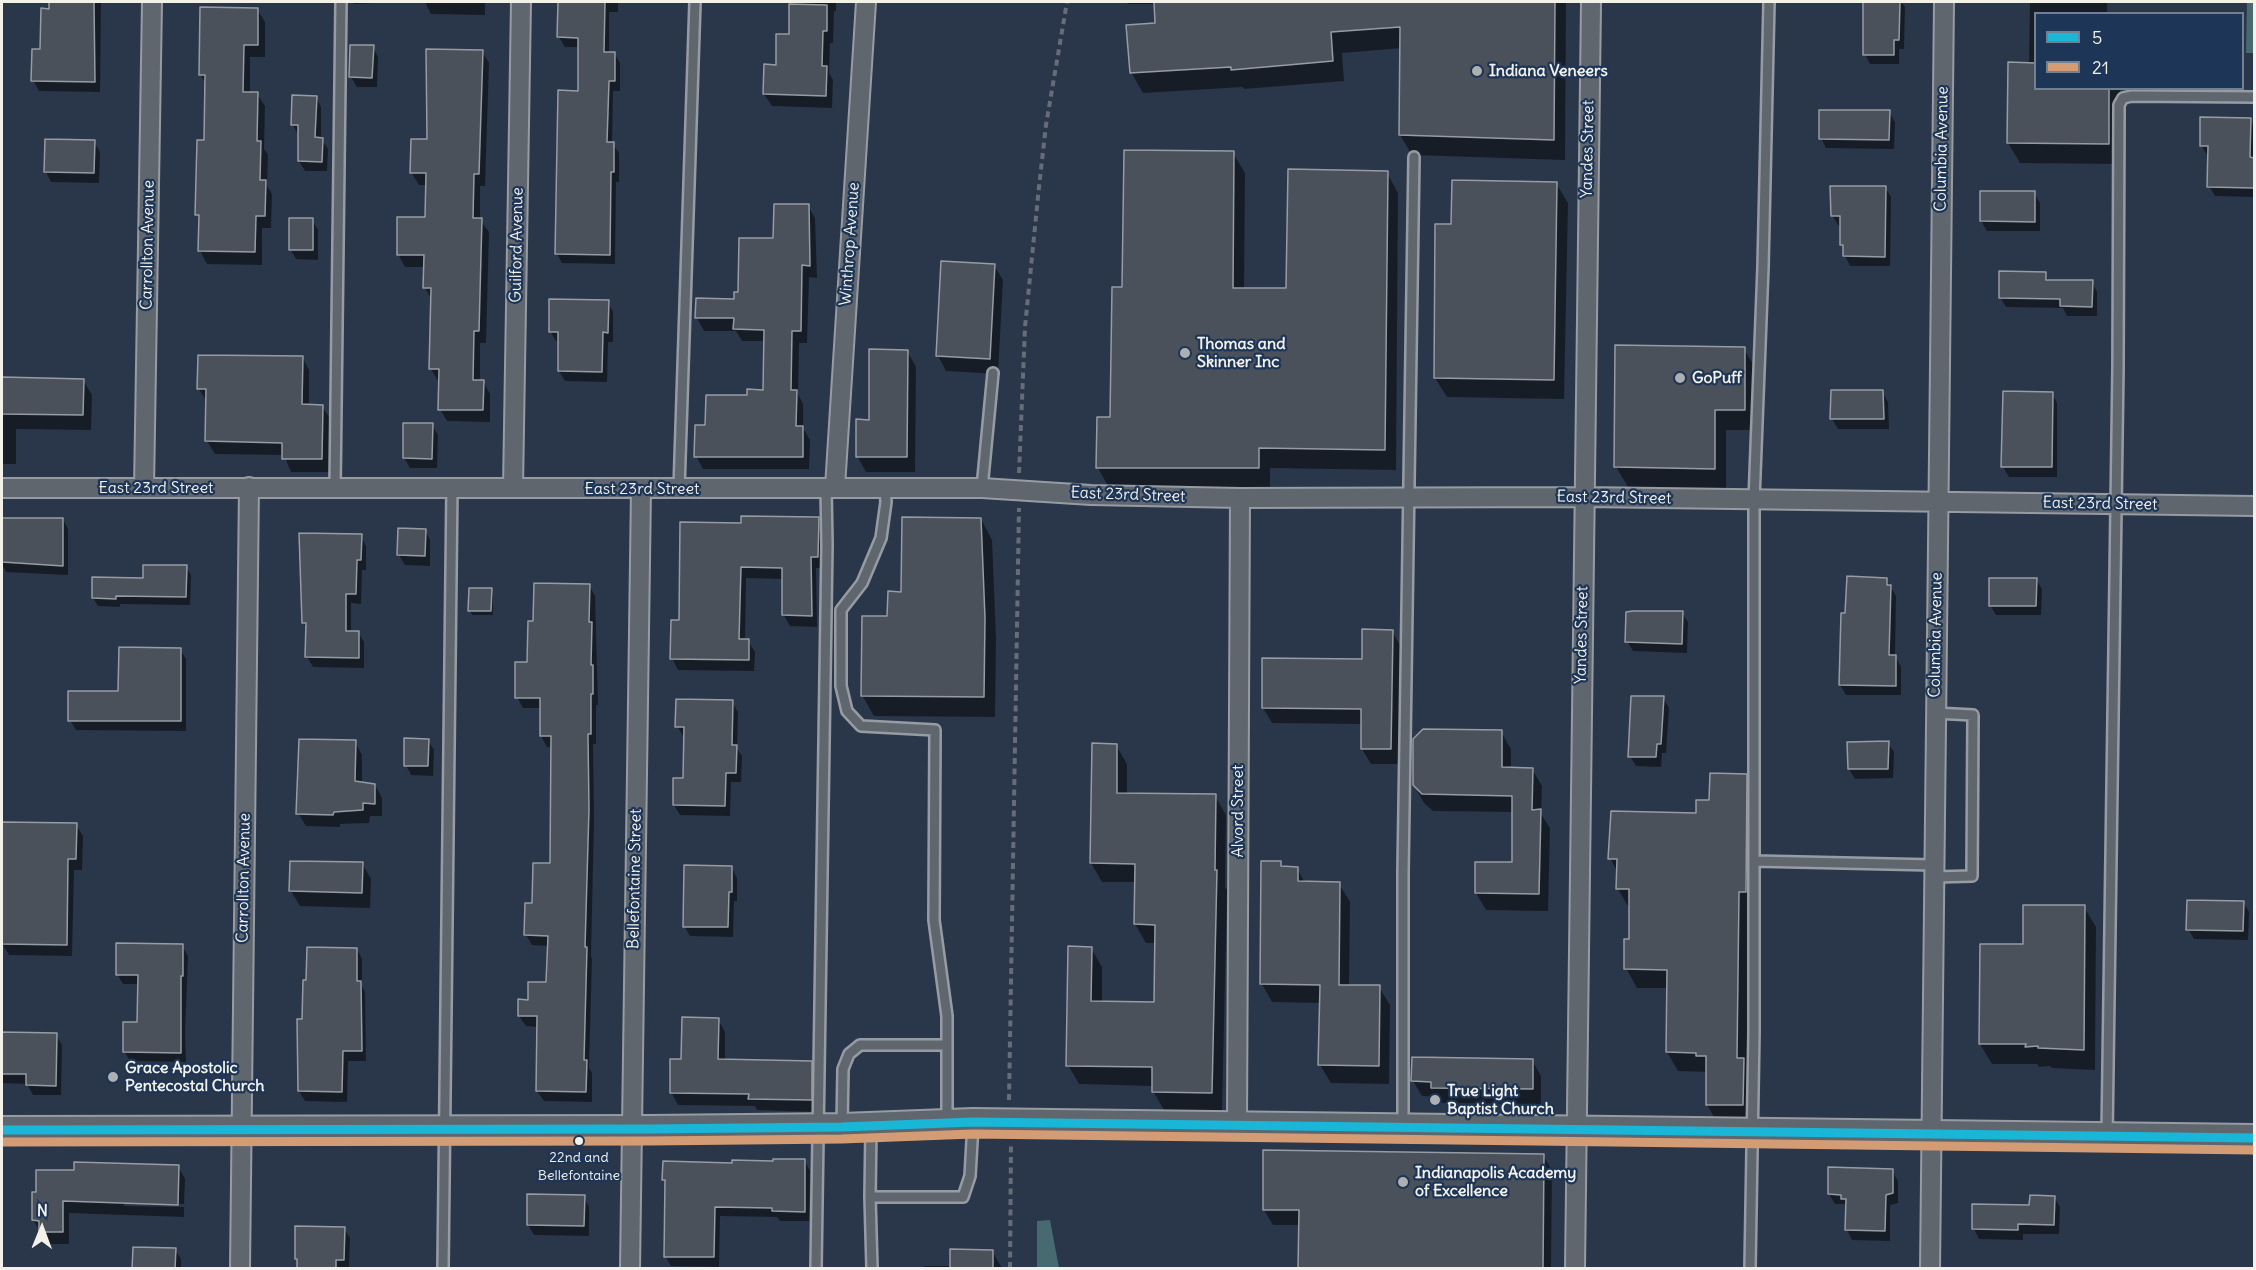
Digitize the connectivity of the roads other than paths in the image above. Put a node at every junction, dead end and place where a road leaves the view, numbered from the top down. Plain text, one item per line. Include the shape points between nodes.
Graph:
1 (152, 2) edge
2 (341, 2) edge
3 (521, 2) edge
4 (695, 2) edge
5 (866, 2) edge
6 (1591, 2) edge
7 (1769, 2) edge
8 (1944, 2) edge
9 (2254, 97) edge
10 (1414, 157) dead end
11 (993, 373) dead end
12 (249, 487) junction
13 (335, 487) junction
14 (830, 487) junction
15 (885, 487) junction
16 (2, 488) edge
17 (144, 488) junction
18 (452, 488) junction
19 (513, 488) junction
20 (982, 488) junction
21 (679, 489) junction
22 (641, 490) junction
23 (1408, 497) junction
24 (1584, 497) junction
25 (1240, 498) junction
26 (1754, 500) junction
27 (1938, 502) junction
28 (2115, 504) junction
29 (2254, 506) edge
30 (1935, 713) junction
31 (1754, 861) junction
32 (1934, 871) junction
33 (947, 1045) junction
34 (973, 1122) junction
35 (947, 1123) junction
36 (1237, 1125) junction
37 (871, 1126) junction
38 (830, 1127) junction
39 (1402, 1128) junction
40 (242, 1129) junction
41 (444, 1129) junction
42 (631, 1129) junction
43 (2, 1130) edge
44 (1576, 1130) junction
45 (1752, 1133) junction
46 (1930, 1135) junction
47 (2107, 1137) junction
48 (2254, 1138) edge
49 (870, 1197) junction
50 (240, 1269) edge
51 (443, 1269) edge
52 (630, 1269) edge
53 (816, 1269) edge
54 (872, 1269) edge
55 (1575, 1269) edge
56 (1750, 1269) edge
57 (1930, 1269) edge

1 - 17 street, Carrollton Avenue
2 - 13 lane
3 - 19 street, Guilford Avenue
4 - 21 lane
5 - 14 street, Winthrop Avenue
6 - 24 street, Yandes Street
7 - 26 lane
8 - 27 street, Columbia Avenue
9 - 28 lane via 2133,96 2124,98 2119,105
10 - 23 lane
11 - 20 lane
12 - 13 street, East 23rd Street
12 - 17 street, East 23rd Street
12 - 40 street, Carrollton Avenue
13 - 18 street, East 23rd Street
14 - 15 street, East 23rd Street
14 - 21 street, East 23rd Street
14 - 38 lane
15 - 20 street, East 23rd Street
15 - 33 lane via 881,538 862,583 841,610 842,686 847,711 861,726 934,730 934,920
16 - 17 street, East 23rd Street
18 - 19 street, East 23rd Street
18 - 41 lane
19 - 22 street, East 23rd Street
20 - 25 street, East 23rd Street
21 - 22 street, East 23rd Street
22 - 42 street, Bellefontaine Street
23 - 24 street, East 23rd Street
23 - 25 street, East 23rd Street
23 - 39 lane
24 - 26 street, East 23rd Street
24 - 44 street, Yandes Street
25 - 36 street, Alvord Street
26 - 27 street, East 23rd Street
26 - 31 lane
27 - 28 street, East 23rd Street
27 - 30 street, Columbia Avenue
28 - 29 street, East 23rd Street
28 - 47 lane
30 - 32 street, Columbia Avenue
30 - 32 lane via 1973,715 1972,876
31 - 32 lane
31 - 45 lane
32 - 46 street, Columbia Avenue
33 - 35 lane
33 - 38 lane via 860,1045 849,1054 843,1069
34 - 35 main road
34 - 36 main road
34 - 49 lane via 970,1176 963,1197
35 - 37 main road
36 - 39 main road
37 - 38 main road
37 - 49 lane
38 - 42 main road
38 - 53 lane
39 - 44 main road
40 - 41 main road
40 - 43 main road
40 - 50 street, Carrollton Avenue
41 - 42 main road
41 - 51 lane
42 - 52 street, Bellefontaine Street
44 - 45 main road
44 - 55 street, Yandes Street
45 - 46 main road
45 - 56 lane
46 - 47 main road
46 - 57 street, Columbia Avenue
47 - 48 main road
49 - 54 lane

